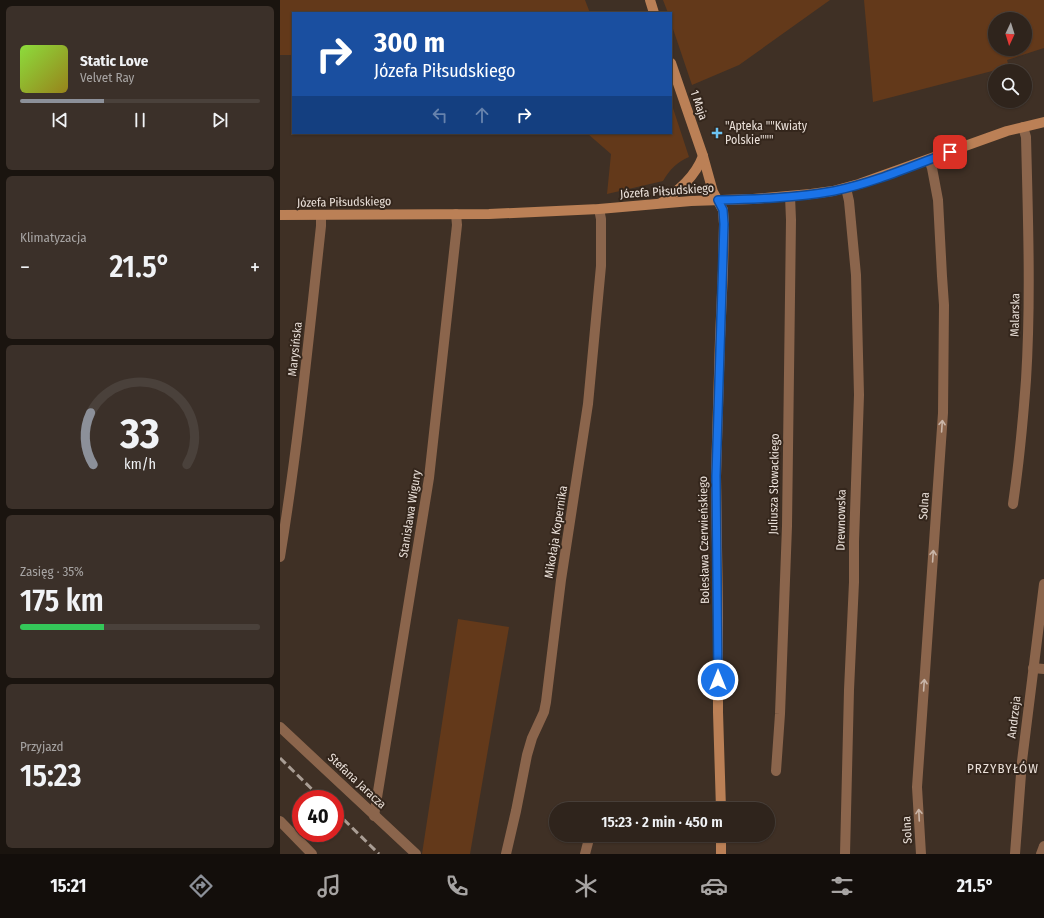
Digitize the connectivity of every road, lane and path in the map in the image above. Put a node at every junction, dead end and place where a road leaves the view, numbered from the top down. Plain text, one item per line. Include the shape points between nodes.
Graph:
1 (650, 0) edge
2 (654, 12) edge
3 (672, 66) edge
4 (1044, 122) edge
5 (1023, 126) junction
6 (703, 156) junction
7 (929, 160) junction
8 (846, 188) junction
9 (790, 196) junction
10 (718, 200) junction
11 (662, 204) junction
12 (599, 208) junction
13 (456, 214) junction
14 (321, 215) junction
15 (280, 216) edge
16 (1013, 504) dead end
17 (280, 557) edge
18 (1044, 584) edge
19 (1033, 668) junction
20 (1044, 669) edge
21 (280, 728) edge
22 (776, 771) dead end
23 (721, 802) edge
24 (374, 816) junction
25 (280, 821) edge
26 (588, 842) edge
27 (721, 842) edge
28 (1044, 846) edge
29 (312, 854) edge
30 (416, 854) edge
31 (506, 854) edge
32 (585, 854) edge
33 (721, 854) edge
34 (845, 854) edge
35 (921, 854) edge
36 (1015, 854) edge
37 (1041, 854) edge

1 - 2 street
3 - 6 street, 1 Maja
4 - 5 street, Józefa Piłsudskiego
5 - 7 street, Józefa Piłsudskiego
5 - 16 street, Malarska via 1026,137 1028,216 1028,333 1026,380
6 - 10 street, 1 Maja via 713,192
6 - 11 street via 689,180
7 - 8 street, Józefa Piłsudskiego
35 -> 7 street, Solna via 917,787 943,413 944,333 938,200
8 - 9 street, Józefa Piłsudskiego
8 - 34 street, Drewnowska via 856,275 859,395
9 - 10 street, Józefa Piłsudskiego
9 - 22 street, Juliusza Słowackiego via 787,526
10 - 11 street, Józefa Piłsudskiego
10 - 23 street, Bolesława Czerwieńskiego via 723,210 724,224 716,476
11 - 12 street, Józefa Piłsudskiego
12 - 13 street, Józefa Piłsudskiego
12 - 31 street, Mikołaja Kopernika via 601,266 588,404 561,580 546,702 527,755
13 - 14 street, Józefa Piłsudskiego
13 - 24 street, Stanisława Wigury via 457,225 429,478
14 - 15 street, Józefa Piłsudskiego
14 - 17 street, Marysińska via 303,395
18 - 19 street, Andrzeja
19 - 20 street
19 - 36 street, Andrzeja
21 - 24 street, Stefana Jaracza
24 - 30 street, Stefana Jaracza
25 - 29 street
26 - 32 street
27 - 33 street
28 - 37 street

